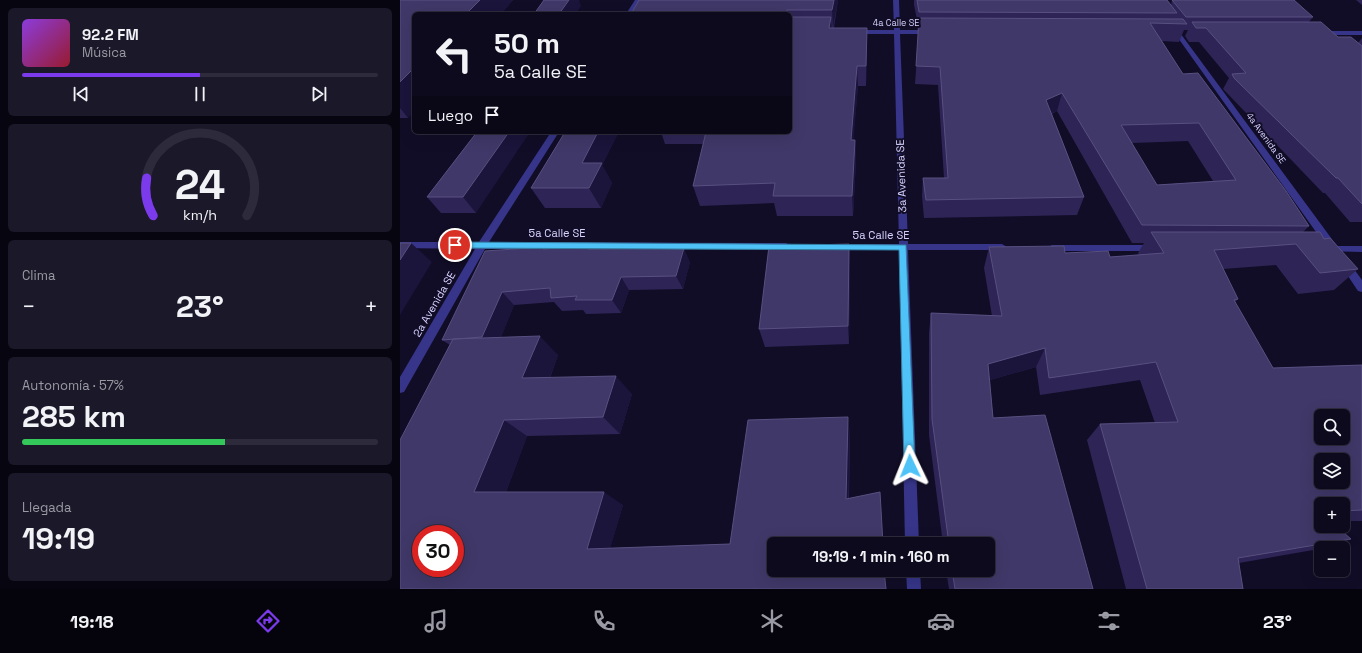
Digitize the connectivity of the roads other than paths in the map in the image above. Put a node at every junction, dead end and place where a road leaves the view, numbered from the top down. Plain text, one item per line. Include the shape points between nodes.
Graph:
1 (638, 0) edge
2 (896, 0) edge
3 (630, 12) edge
4 (1169, 22) edge
5 (844, 32) edge
6 (897, 32) junction
7 (936, 32) edge
8 (1311, 33) edge
9 (1326, 33) junction
10 (1362, 33) edge
11 (1336, 42) edge
12 (553, 134) edge
13 (400, 244) edge
14 (482, 245) junction
15 (792, 246) edge
16 (824, 246) edge
17 (903, 247) junction
18 (1015, 247) edge
19 (1039, 248) edge
20 (1167, 248) edge
21 (1318, 249) edge
22 (1334, 249) junction
23 (1362, 249) edge
24 (1362, 288) edge
25 (400, 388) edge
26 (912, 537) edge
27 (913, 577) edge
28 (914, 589) edge

1 - 3 street
2 - 6 street, 3a Avenida SE
4 - 22 street, 4a Avenida SE
5 - 6 street, 4a Calle SE
6 - 7 street, 4a Calle SE
6 - 17 street, 3a Avenida SE
8 - 9 street
9 - 10 street
9 - 11 street
12 - 14 street, 2a Avenida SE
13 - 14 street, 5a Calle SE
14 - 15 street, 5a Calle SE
14 - 25 street, 2a Avenida SE
16 - 17 street, 5a Calle SE
17 - 18 street, 5a Calle SE
17 - 26 street, 3a Avenida SE
19 - 20 street
21 - 22 street
22 - 23 street
22 - 24 street, 4a Avenida SE
27 - 28 street

